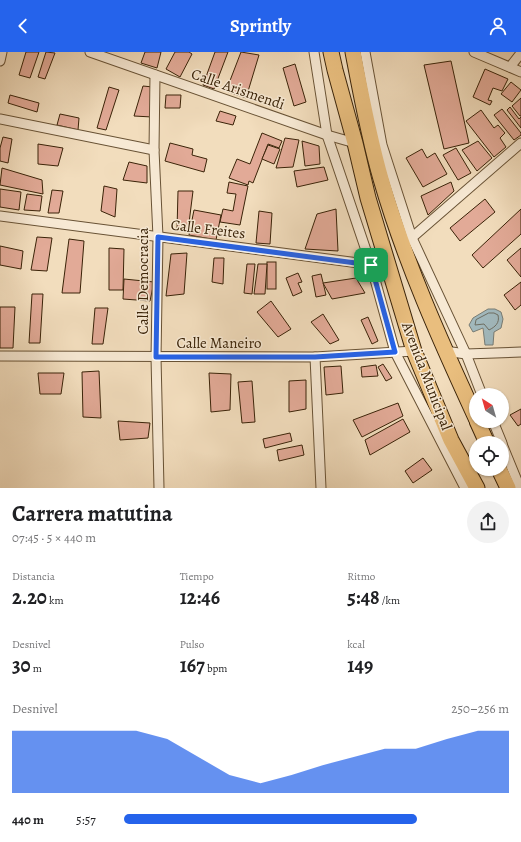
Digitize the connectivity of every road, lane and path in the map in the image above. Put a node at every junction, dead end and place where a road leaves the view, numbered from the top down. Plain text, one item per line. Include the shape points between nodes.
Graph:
1 (2, 52) edge
2 (90, 52) edge
3 (314, 52) edge
4 (331, 52) edge
5 (353, 52) edge
6 (365, 52) edge
7 (474, 52) edge
8 (521, 53) edge
9 (0, 61) edge
10 (510, 67) junction
11 (521, 72) edge
12 (155, 74) junction
13 (0, 119) edge
14 (327, 135) junction
15 (354, 142) junction
16 (521, 143) edge
17 (154, 150) junction
18 (0, 216) edge
19 (158, 237) junction
20 (407, 242) junction
21 (371, 265) junction
22 (389, 267) junction
23 (414, 351) junction
24 (445, 351) junction
25 (395, 352) junction
26 (521, 352) edge
27 (466, 354) junction
28 (0, 356) edge
29 (156, 357) junction
30 (315, 357) junction
31 (479, 388) edge
32 (469, 403) edge
33 (509, 460) edge
34 (502, 476) edge
35 (159, 488) edge
36 (321, 488) edge
37 (465, 488) edge
38 (477, 488) edge
39 (508, 488) edge
40 (520, 488) edge

1 - 9 street
2 - 12 street, Calle Arismendi
3 - 14 street, Avenida Municipal
4 - 15 highway, Avenida Municipal
5 - 20 highway, Avenida Municipal via 381,178
6 - 20 street, Avenida Municipal via 382,145
7 - 10 street
8 - 10 street
10 - 11 street
12 - 14 street, Calle Arismendi
12 - 17 street, Calle Democracia
13 - 17 street
14 - 15 street, Calle Arismendi
14 - 21 street, Avenida Municipal
15 - 22 highway, Avenida Municipal
16 - 20 street
17 - 19 street, Calle Democracia
18 - 19 street, Calle Freites
19 - 21 street, Calle Freites
19 - 29 street, Calle Democracia
20 - 24 highway, Avenida Municipal
20 - 27 street, Avenida Municipal
21 - 22 street, Calle Freites
21 - 25 street, Avenida Municipal
22 - 23 highway, Avenida Municipal
23 - 25 street, Calle Maneiro
23 - 38 highway, Avenida Municipal via 451,440
24 - 27 street
24 - 32 highway, Avenida Municipal
25 - 30 street, Calle Maneiro
25 - 37 street, Avenida Municipal
26 - 27 street
27 - 31 street, Avenida Municipal
28 - 29 street, Calle Maneiro
29 - 30 street, Calle Maneiro
29 - 35 street, Calle Democracia
30 - 36 street
33 - 40 street
34 - 39 highway

